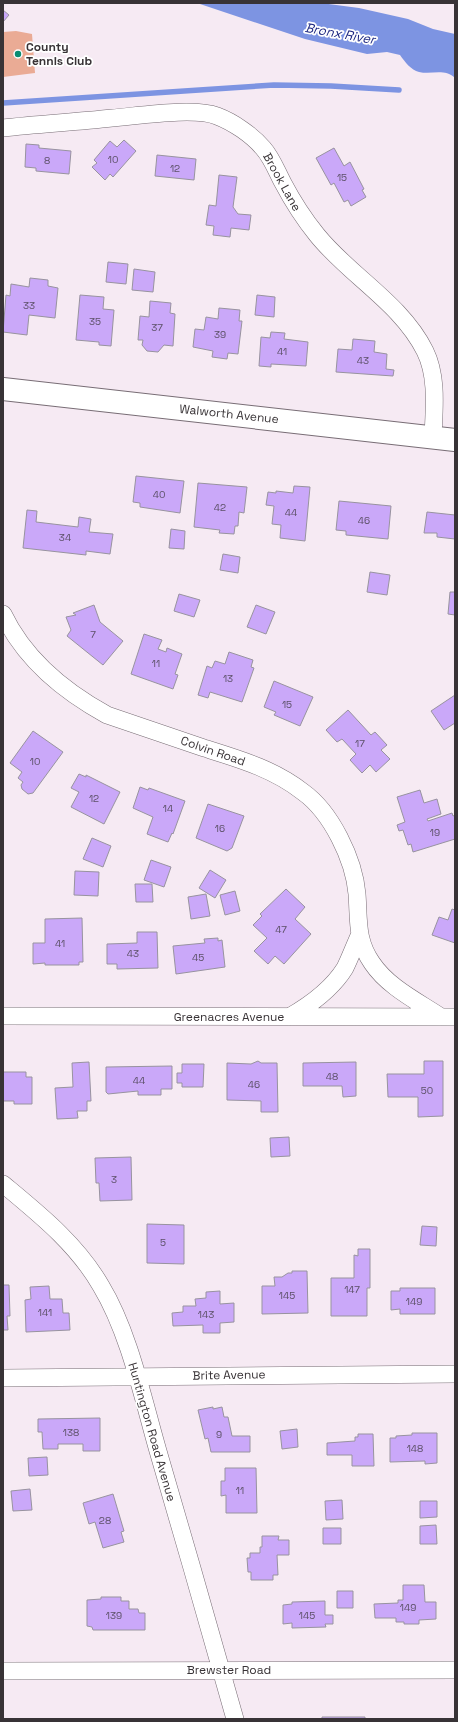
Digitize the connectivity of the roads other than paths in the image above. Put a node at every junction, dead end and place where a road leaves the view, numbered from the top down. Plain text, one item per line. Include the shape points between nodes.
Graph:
1 (3, 128) edge
2 (3, 388) edge
3 (433, 437) junction
4 (455, 440) edge
5 (3, 614) edge
6 (359, 936) junction
7 (3, 1016) edge
8 (448, 1017) edge
9 (286, 1018) junction
10 (3, 1184) edge
11 (455, 1374) edge
12 (137, 1377) junction
13 (3, 1378) edge
14 (3, 1670) edge
15 (221, 1670) junction
16 (455, 1670) edge
17 (235, 1719) edge

1 - 3 street, Brook Lane via 162,113 202,113 217,116 245,133 263,148 299,213 340,261 371,286 402,319 425,351 433,383
2 - 3 street, Walworth Avenue
3 - 4 street, Walworth Avenue
5 - 6 street, Colvin Road via 10,630 26,652 62,687 86,704 107,715 254,764 304,792 328,817 353,872 357,892
6 - 8 street, Colvin Road via 372,963 391,984
6 - 9 street, Colvin Road via 344,968 326,990 306,1007
7 - 9 street, Greenacres Avenue
8 - 9 street, Greenacres Avenue
10 - 12 street, Huntington Road Avenue via 50,1223 93,1273 112,1305
11 - 12 street, Brite Avenue
12 - 13 street, Brite Avenue
12 - 15 street, Huntington Road Avenue
14 - 15 street, Brewster Road
15 - 16 street, Brewster Road
15 - 17 street, Huntington Road Avenue

